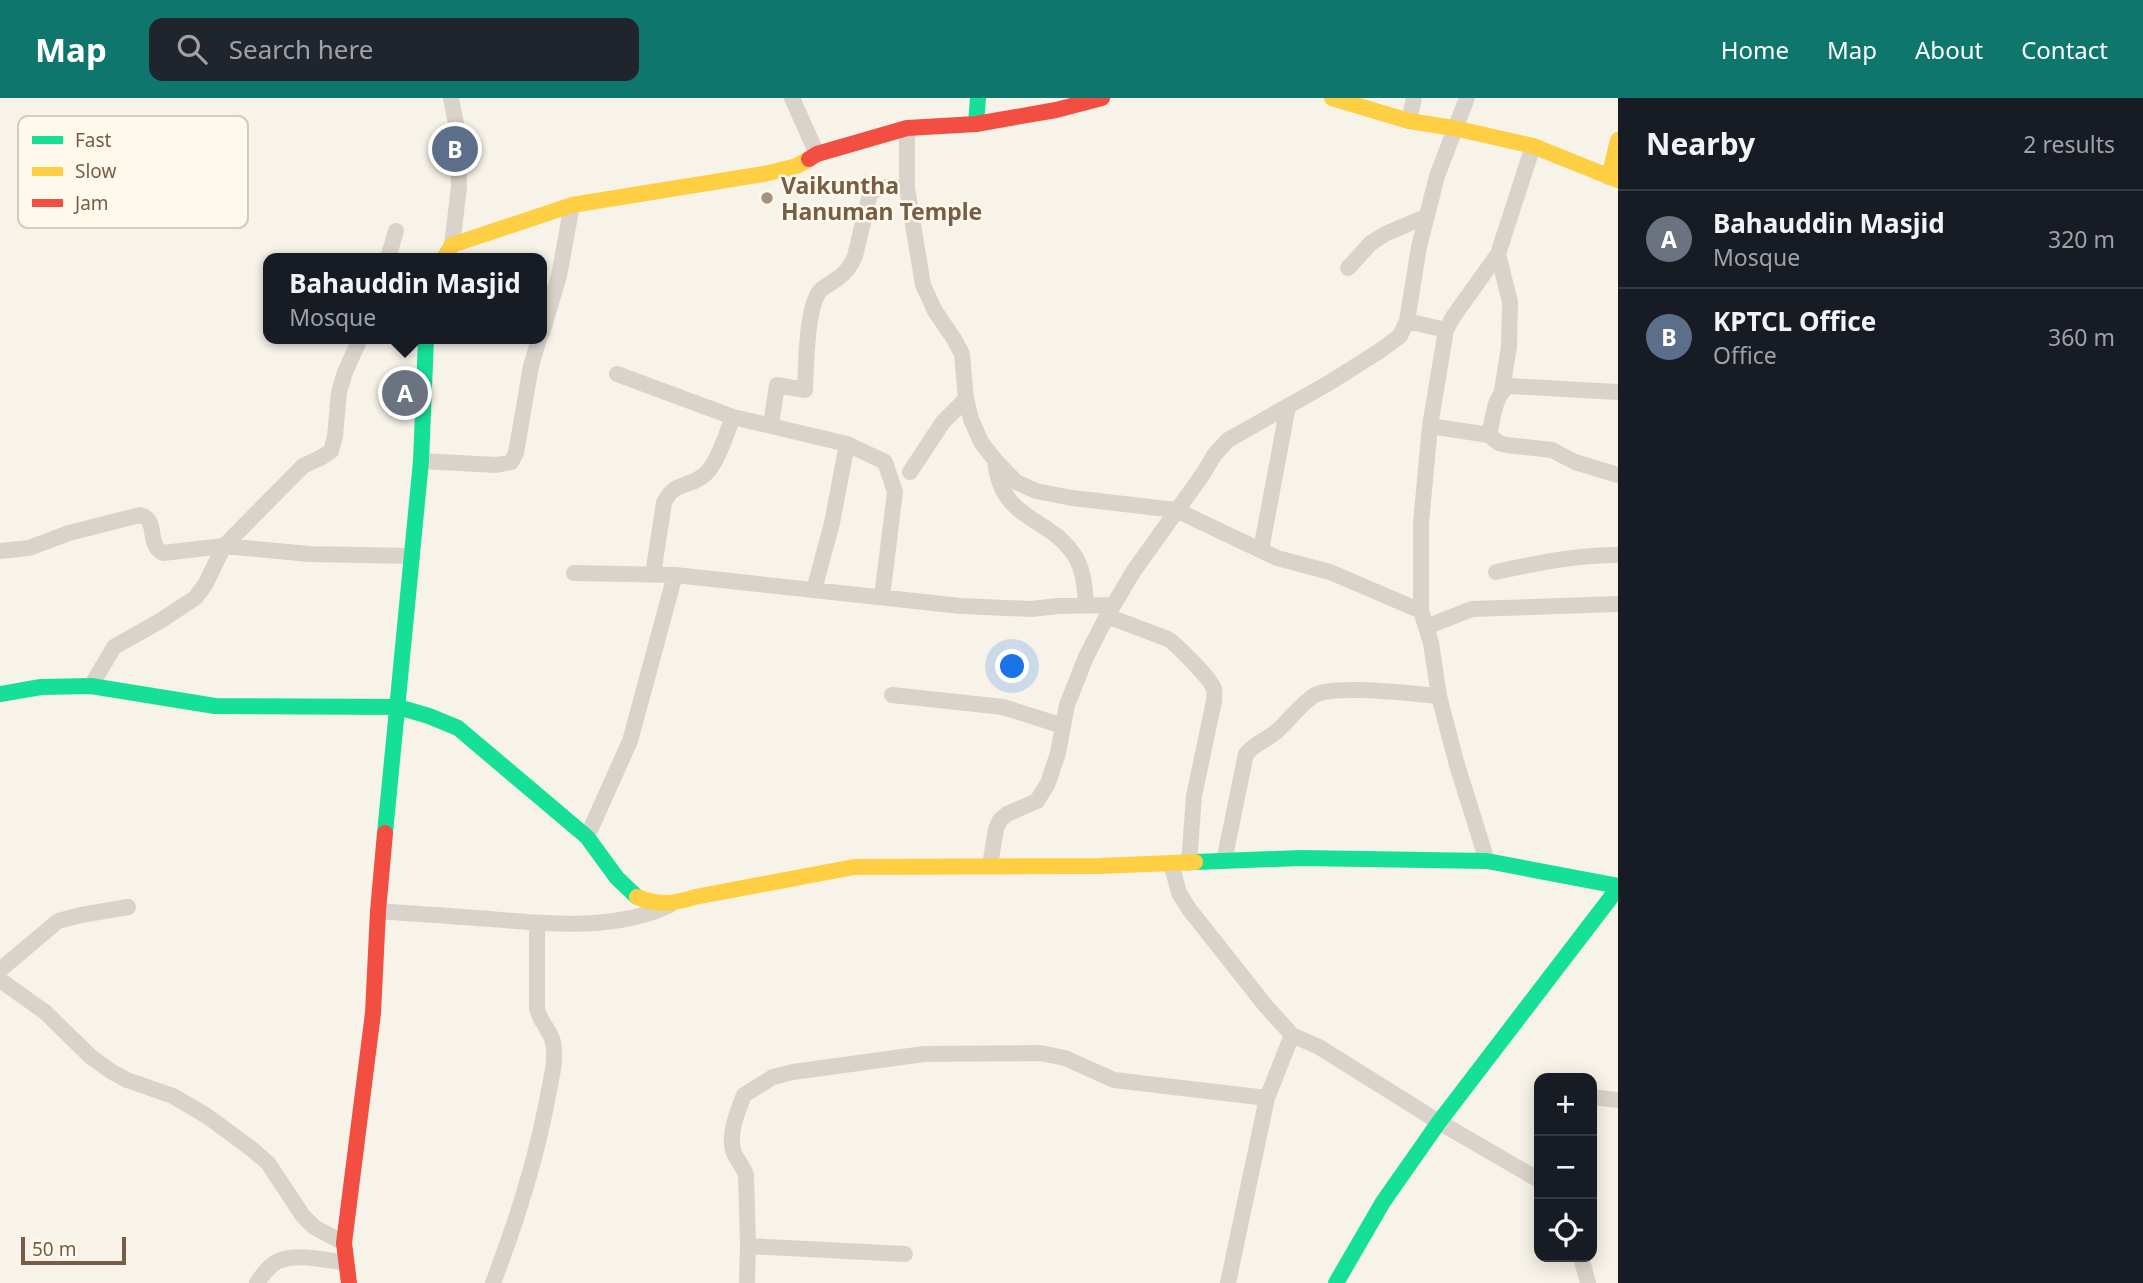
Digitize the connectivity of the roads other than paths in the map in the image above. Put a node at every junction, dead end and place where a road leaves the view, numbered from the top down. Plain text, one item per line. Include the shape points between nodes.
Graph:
1 (451, 98) edge
2 (792, 98) edge
3 (978, 98) edge
4 (1101, 98) edge
5 (1332, 98) edge
6 (1414, 98) edge
7 (1467, 98) edge
8 (1409, 121) junction
9 (976, 124) junction
10 (907, 128) junction
11 (1454, 128) junction
12 (1618, 140) edge
13 (1533, 146) junction
14 (817, 154) junction
15 (1614, 178) edge
16 (907, 188) junction
17 (572, 205) junction
18 (1427, 216) junction
19 (396, 231) dead end
20 (448, 251) edge
21 (389, 253) edge
22 (1498, 254) junction
23 (1348, 268) dead end
24 (547, 320) edge
25 (1408, 321) junction
26 (1446, 330) junction
27 (358, 344) edge
28 (426, 344) edge
29 (538, 344) edge
30 (617, 374) dead end
31 (1502, 390) junction
32 (1618, 392) edge
33 (966, 399) junction
34 (1287, 406) junction
35 (733, 417) junction
36 (771, 425) junction
37 (1430, 426) junction
38 (1489, 435) junction
39 (848, 444) junction
40 (995, 460) junction
41 (421, 461) junction
42 (910, 472) dead end
43 (1618, 475) edge
44 (1176, 510) junction
45 (224, 545) junction
46 (1261, 550) junction
47 (0, 551) edge
48 (1618, 555) edge
49 (412, 556) junction
50 (1496, 572) dead end
51 (574, 573) dead end
52 (653, 574) junction
53 (675, 575) junction
54 (814, 590) junction
55 (882, 597) junction
56 (1618, 604) edge
57 (1086, 606) junction
58 (1110, 610) junction
59 (1421, 611) junction
60 (1426, 627) junction
61 (92, 686) junction
62 (0, 694) edge
63 (892, 695) dead end
64 (1439, 696) junction
65 (398, 707) junction
66 (1063, 726) junction
67 (587, 837) junction
68 (1224, 861) junction
69 (1488, 861) junction
70 (1171, 863) junction
71 (1189, 863) junction
72 (990, 865) junction
73 (1618, 887) edge
74 (672, 904) junction
75 (128, 907) dead end
76 (378, 911) junction
77 (537, 923) junction
78 (0, 970) edge
79 (0, 979) edge
80 (1292, 1035) junction
81 (1267, 1098) junction
82 (1597, 1098) edge
83 (1618, 1100) edge
84 (1439, 1122) junction
85 (1534, 1177) edge
86 (344, 1243) junction
87 (748, 1246) junction
88 (905, 1254) dead end
89 (1582, 1262) edge
90 (346, 1263) junction
91 (257, 1283) edge
92 (349, 1283) edge
93 (493, 1283) edge
94 (747, 1283) edge
95 (1228, 1283) edge
96 (1336, 1283) edge
97 (1588, 1283) edge

1 - 20 street via 458,134 459,187
2 - 14 street
3 - 9 street
4 - 9 street
5 - 8 street
6 - 8 street
7 - 11 street
8 - 11 street
9 - 10 street
10 - 14 street
10 - 16 street
11 - 13 street
11 - 18 street
12 - 15 street
13 - 15 street
13 - 22 street
14 - 17 street via 797,166 764,174
16 - 33 street via 923,285 962,354
16 - 36 street via 880,187 870,194 851,264 815,298 807,338 805,390 777,385
17 - 20 street
17 - 24 street
18 - 23 street via 1371,243
18 - 25 street
19 - 21 street
22 - 26 street
22 - 31 street via 1510,302
25 - 26 street
25 - 34 street via 1400,336 1381,350
26 - 37 street
27 - 45 street via 339,393 331,451 303,466
28 - 41 street
29 - 41 street via 511,462
30 - 35 street
31 - 32 street via 1509,386
31 - 38 street
33 - 40 street via 981,442
33 - 42 street via 943,422
34 - 44 street via 1228,440
34 - 46 street
35 - 36 street
35 - 52 street via 703,477 668,495
36 - 39 street
37 - 38 street
37 - 59 street via 1421,523
38 - 43 street via 1499,443 1552,450
39 - 54 street
39 - 55 street via 885,462 895,492
40 - 44 street via 1016,481 1036,491
40 - 57 street via 997,479 1007,499 1075,557 1084,579
41 - 49 street
44 - 46 street
44 - 58 street
45 - 47 street via 158,551 150,521 140,515 29,548
45 - 49 street via 309,554
45 - 61 street via 195,598 114,647
46 - 59 street via 1330,572
48 - 50 street via 1551,559
49 - 65 street
51 - 52 street
52 - 53 street
53 - 54 street
53 - 67 street via 630,741
54 - 55 street
55 - 57 street via 1017,609
56 - 60 street via 1472,609
57 - 58 street
58 - 66 street via 1071,693
58 - 71 street via 1168,639 1214,689 1194,796
59 - 60 street
60 - 64 street
61 - 62 street
61 - 65 street via 215,706
63 - 66 street via 1003,707
64 - 68 street via 1374,690 1328,691 1311,698 1246,754
64 - 69 street
65 - 67 street via 458,728
65 - 76 street
66 - 72 street via 1048,783 1037,802 1000,820
67 - 74 street via 638,898
68 - 69 street
68 - 71 street
69 - 73 street
70 - 71 street
70 - 72 street
70 - 80 street via 1189,909
72 - 74 street via 854,867
73 - 84 street
74 - 77 street via 631,918
75 - 78 street via 58,921
76 - 77 street
76 - 86 street via 373,1013
77 - 93 street via 538,1017 553,1043 554,1064 527,1188
79 - 86 street via 112,1072 173,1097 253,1150 268,1163 303,1216
80 - 81 street
80 - 84 street
81 - 87 street via 1114,1080 1065,1058 1040,1053 924,1054 773,1077 744,1095 734,1130 732,1146 746,1175
81 - 95 street
82 - 83 street
84 - 85 street
84 - 96 street via 1383,1202
86 - 90 street
87 - 88 street
87 - 94 street
89 - 97 street
90 - 91 street via 292,1256 272,1264
90 - 92 street

